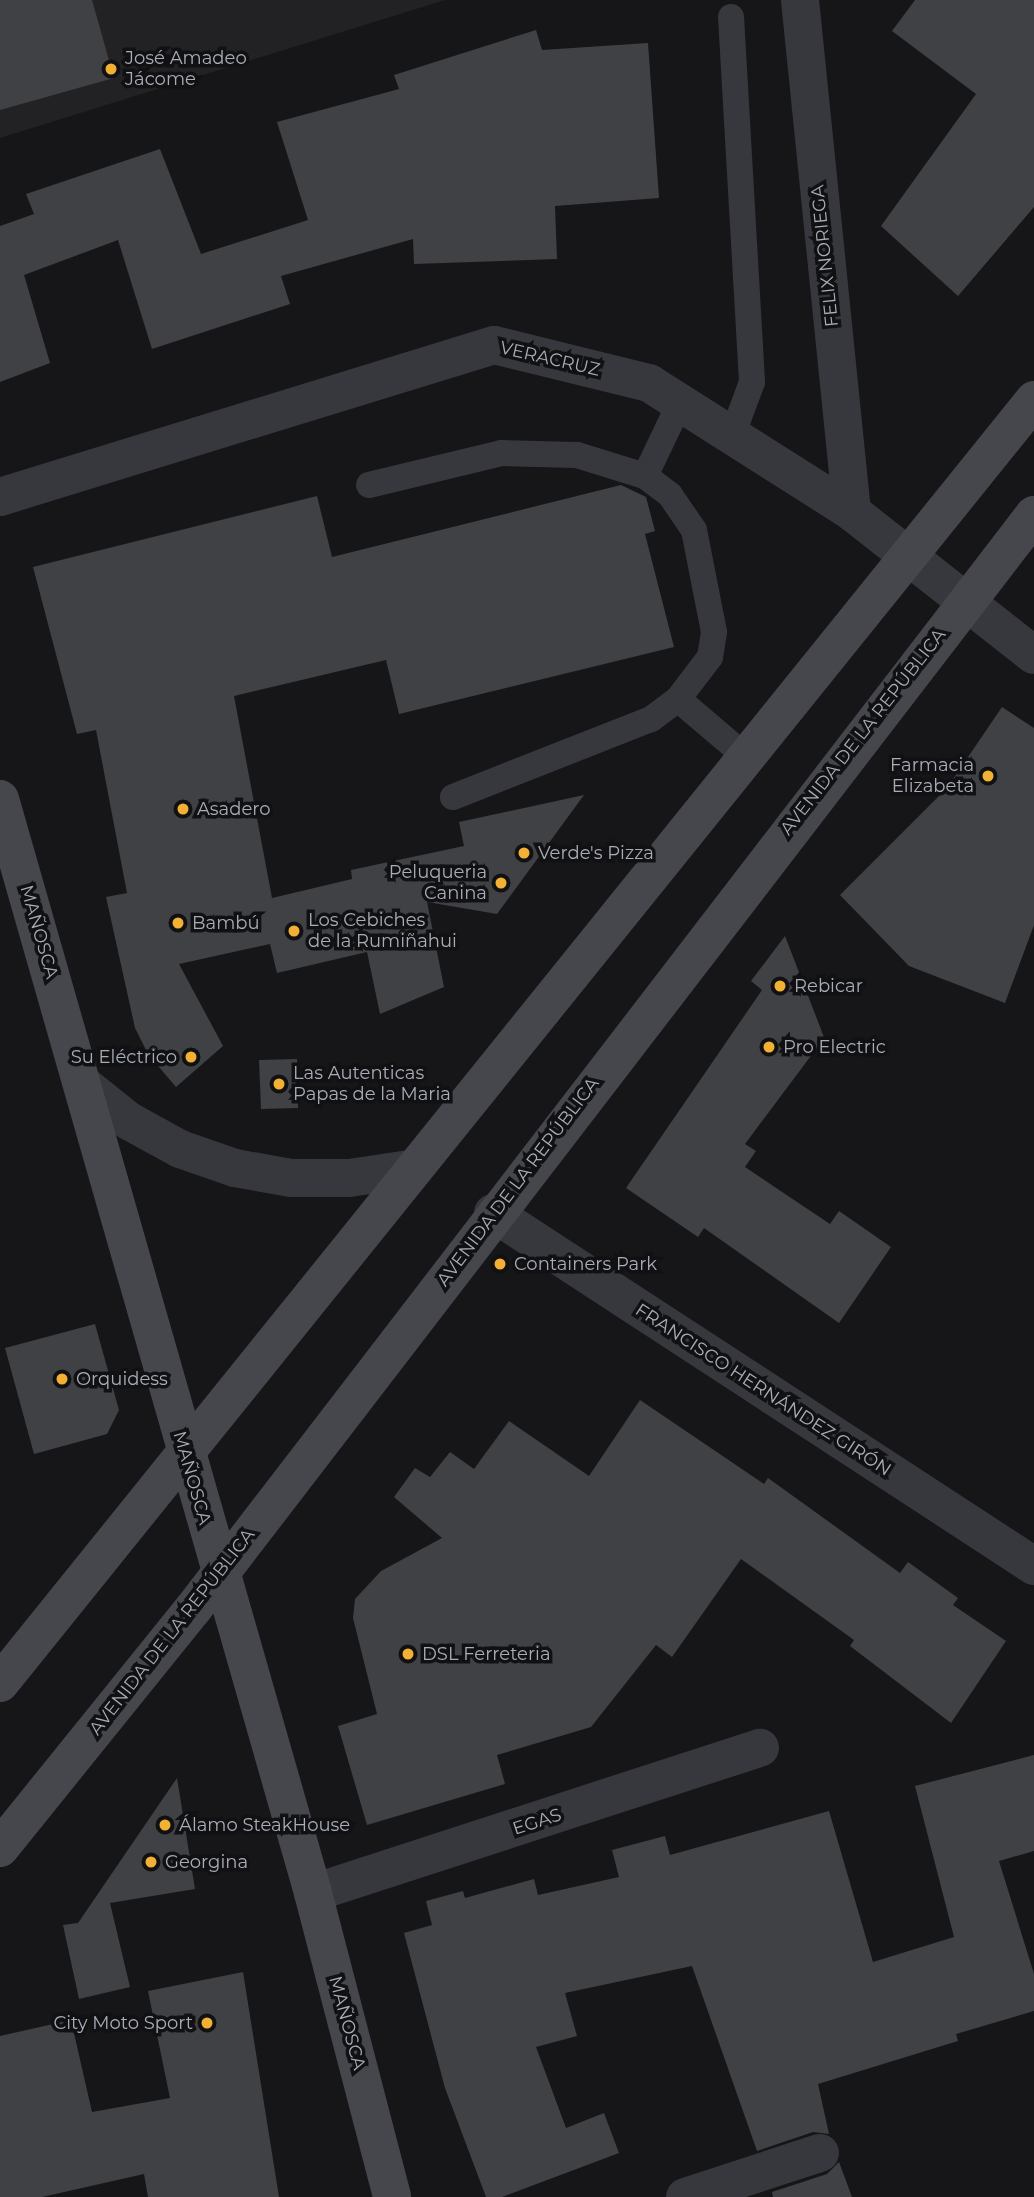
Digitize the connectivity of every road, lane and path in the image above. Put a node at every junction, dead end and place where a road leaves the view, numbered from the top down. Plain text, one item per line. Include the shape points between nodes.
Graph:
1 (800, 0) edge
2 (731, 17) dead end
3 (1034, 400) edge
4 (680, 403) junction
5 (733, 436) junction
6 (645, 476) junction
7 (369, 485) dead end
8 (0, 497) edge
9 (852, 512) junction
10 (1034, 515) edge
11 (906, 555) junction
12 (967, 598) junction
13 (1034, 655) edge
14 (678, 699) junction
15 (745, 756) junction
16 (453, 797) dead end
17 (0, 799) edge
18 (84, 1085) junction
19 (411, 1169) junction
20 (493, 1213) junction
21 (185, 1455) junction
22 (1034, 1566) edge
23 (220, 1574) junction
24 (0, 1683) edge
25 (760, 1748) dead end
26 (0, 1848) edge
27 (313, 1893) junction
28 (820, 2153) dead end
29 (392, 2197) edge
30 (685, 2197) edge

1 - 9 street, FELIX NORIEGA
2 - 5 lane via 752,382
3 - 11 main road
4 - 5 street, VERACRUZ
4 - 6 lane
4 - 8 street, VERACRUZ via 649,383 494,345
5 - 9 street, VERACRUZ
6 - 7 lane via 577,454 501,453
6 - 14 lane via 670,495 694,530 714,632 710,657
9 - 11 street, VERACRUZ
10 - 12 main road, AVENIDA DE LA REPÚBLICA
11 - 12 street, VERACRUZ
11 - 15 main road
12 - 13 street, VERACRUZ
12 - 20 main road, AVENIDA DE LA REPÚBLICA
14 - 15 lane
14 - 16 lane via 651,719
15 - 19 main road
17 - 18 main road, MAÑOSCA
18 - 19 street via 129,1121 180,1149 234,1168 291,1178 349,1178
18 - 21 main road, MAÑOSCA
19 - 21 main road
20 - 22 street, FRANCISCO HERNÁNDEZ GIRÓN
20 - 23 main road, AVENIDA DE LA REPÚBLICA
21 - 23 main road, MAÑOSCA
21 - 24 main road
23 - 26 main road, AVENIDA DE LA REPÚBLICA
23 - 27 main road, MAÑOSCA
25 - 27 street, EGAS
27 - 29 main road, MAÑOSCA
28 - 30 street

